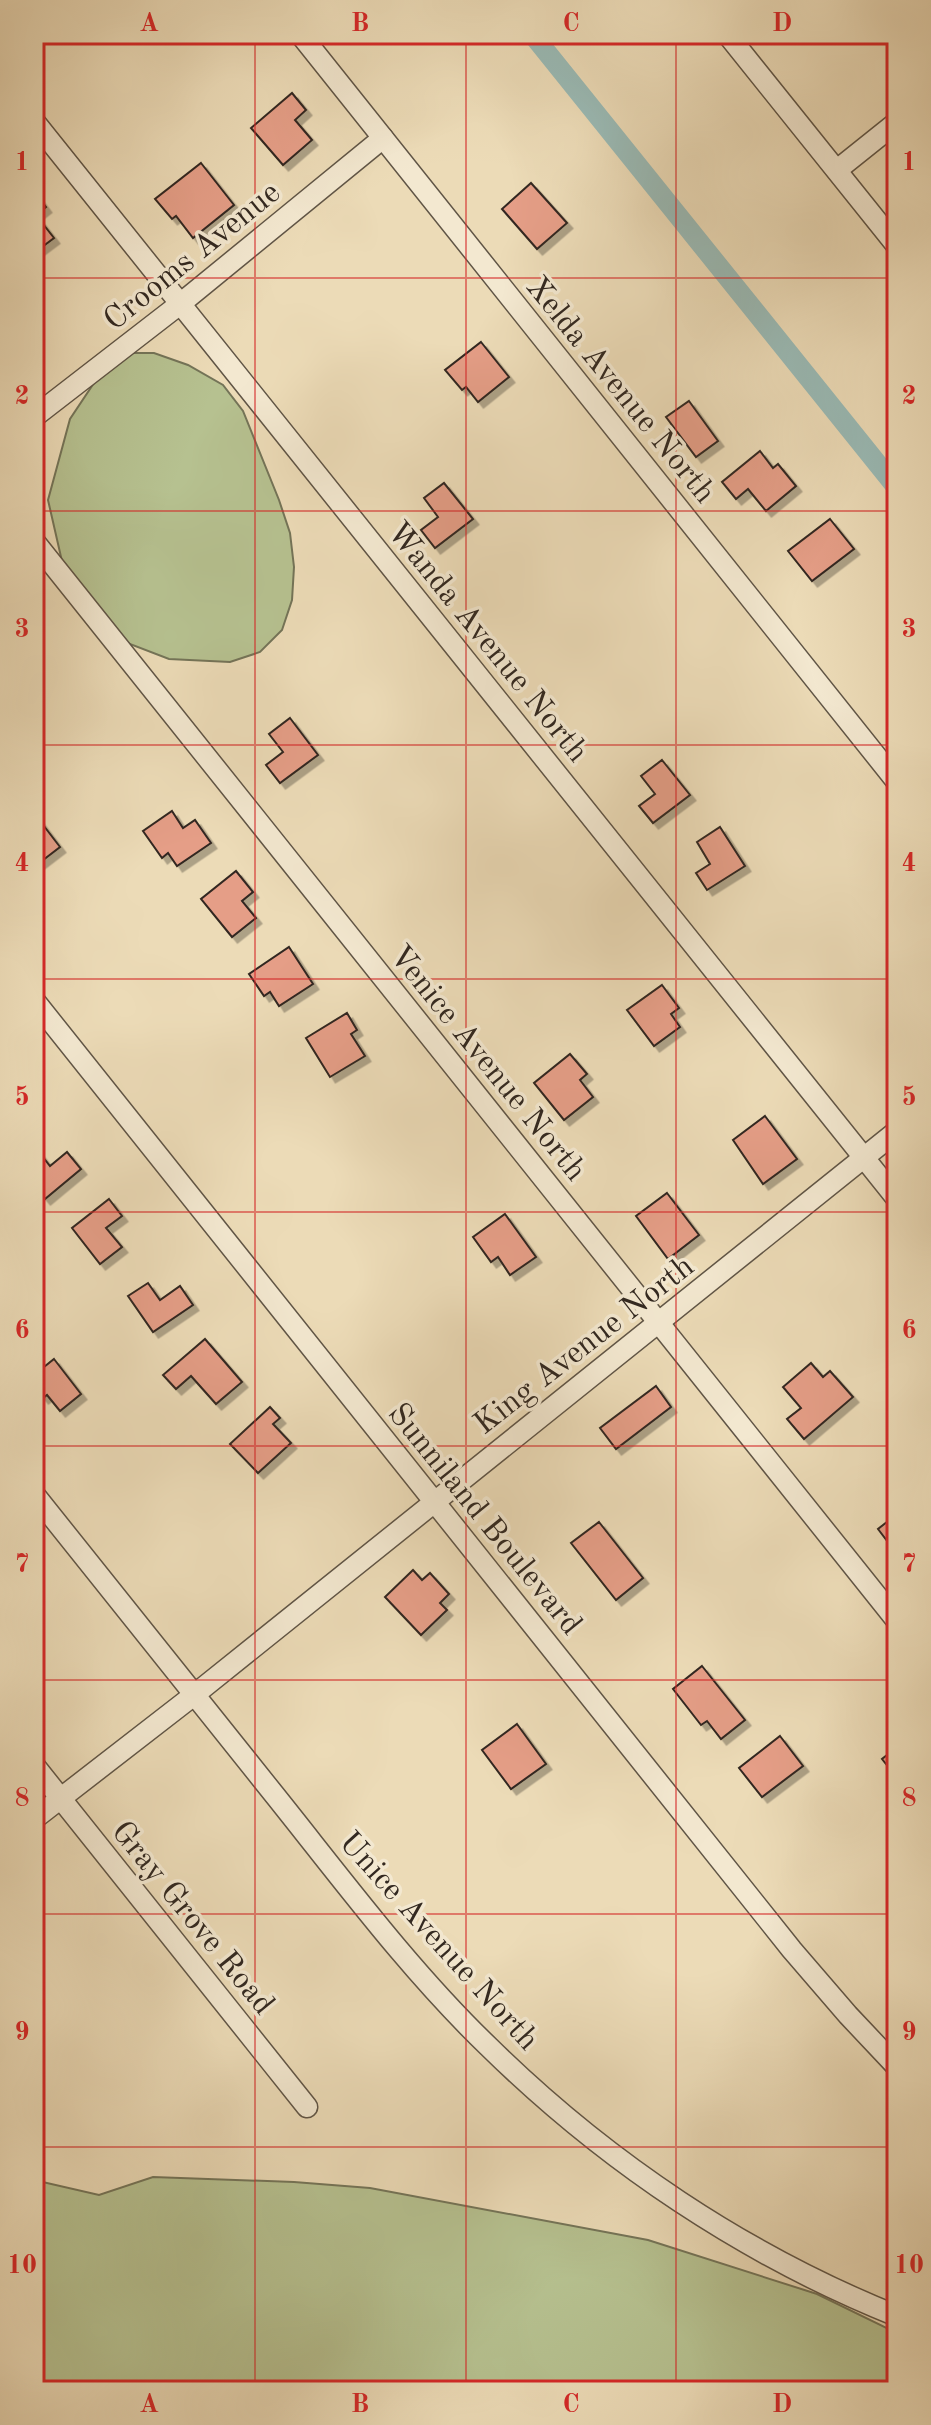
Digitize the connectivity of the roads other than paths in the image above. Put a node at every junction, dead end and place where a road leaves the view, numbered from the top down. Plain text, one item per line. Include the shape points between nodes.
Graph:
1 (300, 34) edge
2 (727, 34) edge
3 (34, 121) edge
4 (897, 122) edge
5 (383, 138) junction
6 (837, 170) junction
7 (897, 246) edge
8 (180, 304) junction
9 (34, 417) edge
10 (34, 541) edge
11 (897, 782) edge
12 (34, 1000) edge
13 (897, 1131) edge
14 (864, 1157) junction
15 (897, 1199) edge
16 (659, 1323) junction
17 (34, 1494) edge
18 (434, 1501) junction
19 (897, 1621) edge
20 (194, 1695) junction
21 (34, 1765) edge
22 (61, 1798) junction
23 (34, 1819) edge
24 (897, 2067) edge
25 (307, 2107) dead end
26 (897, 2316) edge

1 - 5 street, Xelda Avenue North
2 - 6 street
3 - 8 street, Wanda Avenue North
4 - 6 street
5 - 8 street, Crooms Avenue
5 - 11 street, Xelda Avenue North
6 - 7 street
8 - 9 street, Crooms Avenue
8 - 14 street, Wanda Avenue North
10 - 16 street, Venice Avenue North
12 - 18 street, Sunniland Boulevard
13 - 14 street, King Avenue North
14 - 15 street, Wanda Avenue North
14 - 16 street, King Avenue North
16 - 18 street, King Avenue North
16 - 19 street, Venice Avenue North
17 - 20 street, Unice Avenue North
18 - 20 street, King Avenue North
18 - 24 street, Sunniland Boulevard via 792,1950
20 - 22 street, King Avenue North
20 - 26 street, Unice Avenue North via 428,1982 543,2097 663,2191 729,2233
21 - 22 street, Gray Grove Road
22 - 23 street, King Avenue North
22 - 25 street, Gray Grove Road

